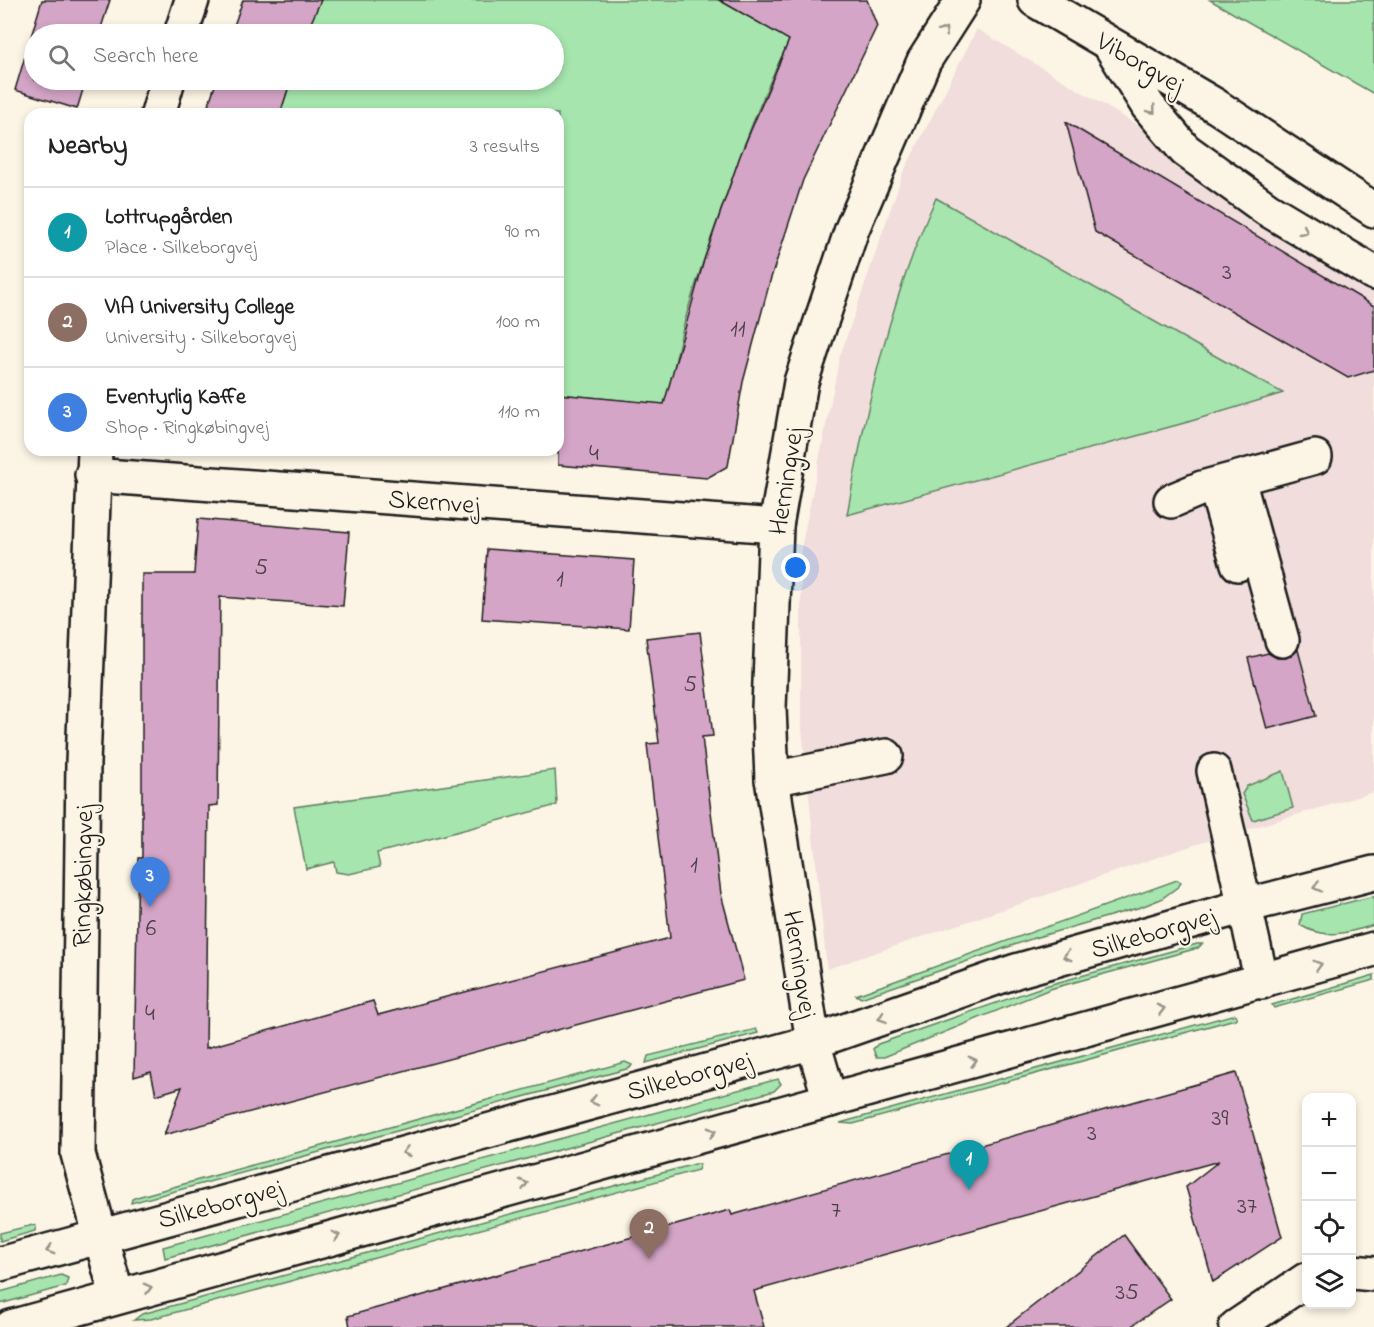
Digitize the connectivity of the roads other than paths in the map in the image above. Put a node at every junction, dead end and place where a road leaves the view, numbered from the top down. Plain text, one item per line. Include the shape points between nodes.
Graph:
1 (192, 0) edge
2 (963, 0) edge
3 (1035, 0) edge
4 (185, 24) edge
5 (1109, 44) junction
6 (165, 90) edge
7 (1216, 106) junction
8 (160, 108) edge
9 (1374, 184) edge
10 (1374, 210) edge
11 (1374, 273) edge
12 (1315, 457) dead end
13 (94, 462) edge
14 (1226, 482) junction
15 (1171, 501) dead end
16 (776, 526) junction
17 (1271, 642) dead end
18 (886, 756) dead end
19 (1214, 771) dead end
20 (772, 779) junction
21 (1374, 873) edge
22 (1245, 906) junction
23 (1374, 949) edge
24 (1262, 982) junction
25 (813, 1042) junction
26 (830, 1100) junction
27 (101, 1235) junction
28 (0, 1264) edge
29 (1356, 1272) edge
30 (1374, 1274) edge
31 (1302, 1283) edge
32 (117, 1296) junction
33 (11, 1327) edge
34 (1236, 1327) edge

1 - 4 street
16 -> 2 street, Herningvej via 801,382 852,229 924,61
3 - 5 street, Viborgvej
5 - 7 street, Viborgvej
5 -> 11 street via 1148,105 1185,150 1267,209
6 - 8 street
7 - 9 street, Viborgvej
7 - 10 street, Viborgvej
12 - 14 street
13 - 16 street, Skernvej
13 - 27 street, Ringkøbingvej via 83,763 78,1154
14 - 15 street
14 - 17 street
16 - 20 street, Herningvej via 769,708
18 - 20 street
19 - 22 street
20 - 25 street, Herningvej
21 -> 22 street, Silkeborgvej
22 - 24 street
22 -> 25 street, Silkeborgvej via 1016,971
24 -> 23 street
26 -> 24 street
25 - 26 street, Herningvej
25 -> 27 street, Silkeborgvej
32 -> 26 street
27 -> 28 street, Silkeborgvej
27 - 32 street, Ringkøbingvej
29 - 30 street
31 - 34 street
32 - 33 street

